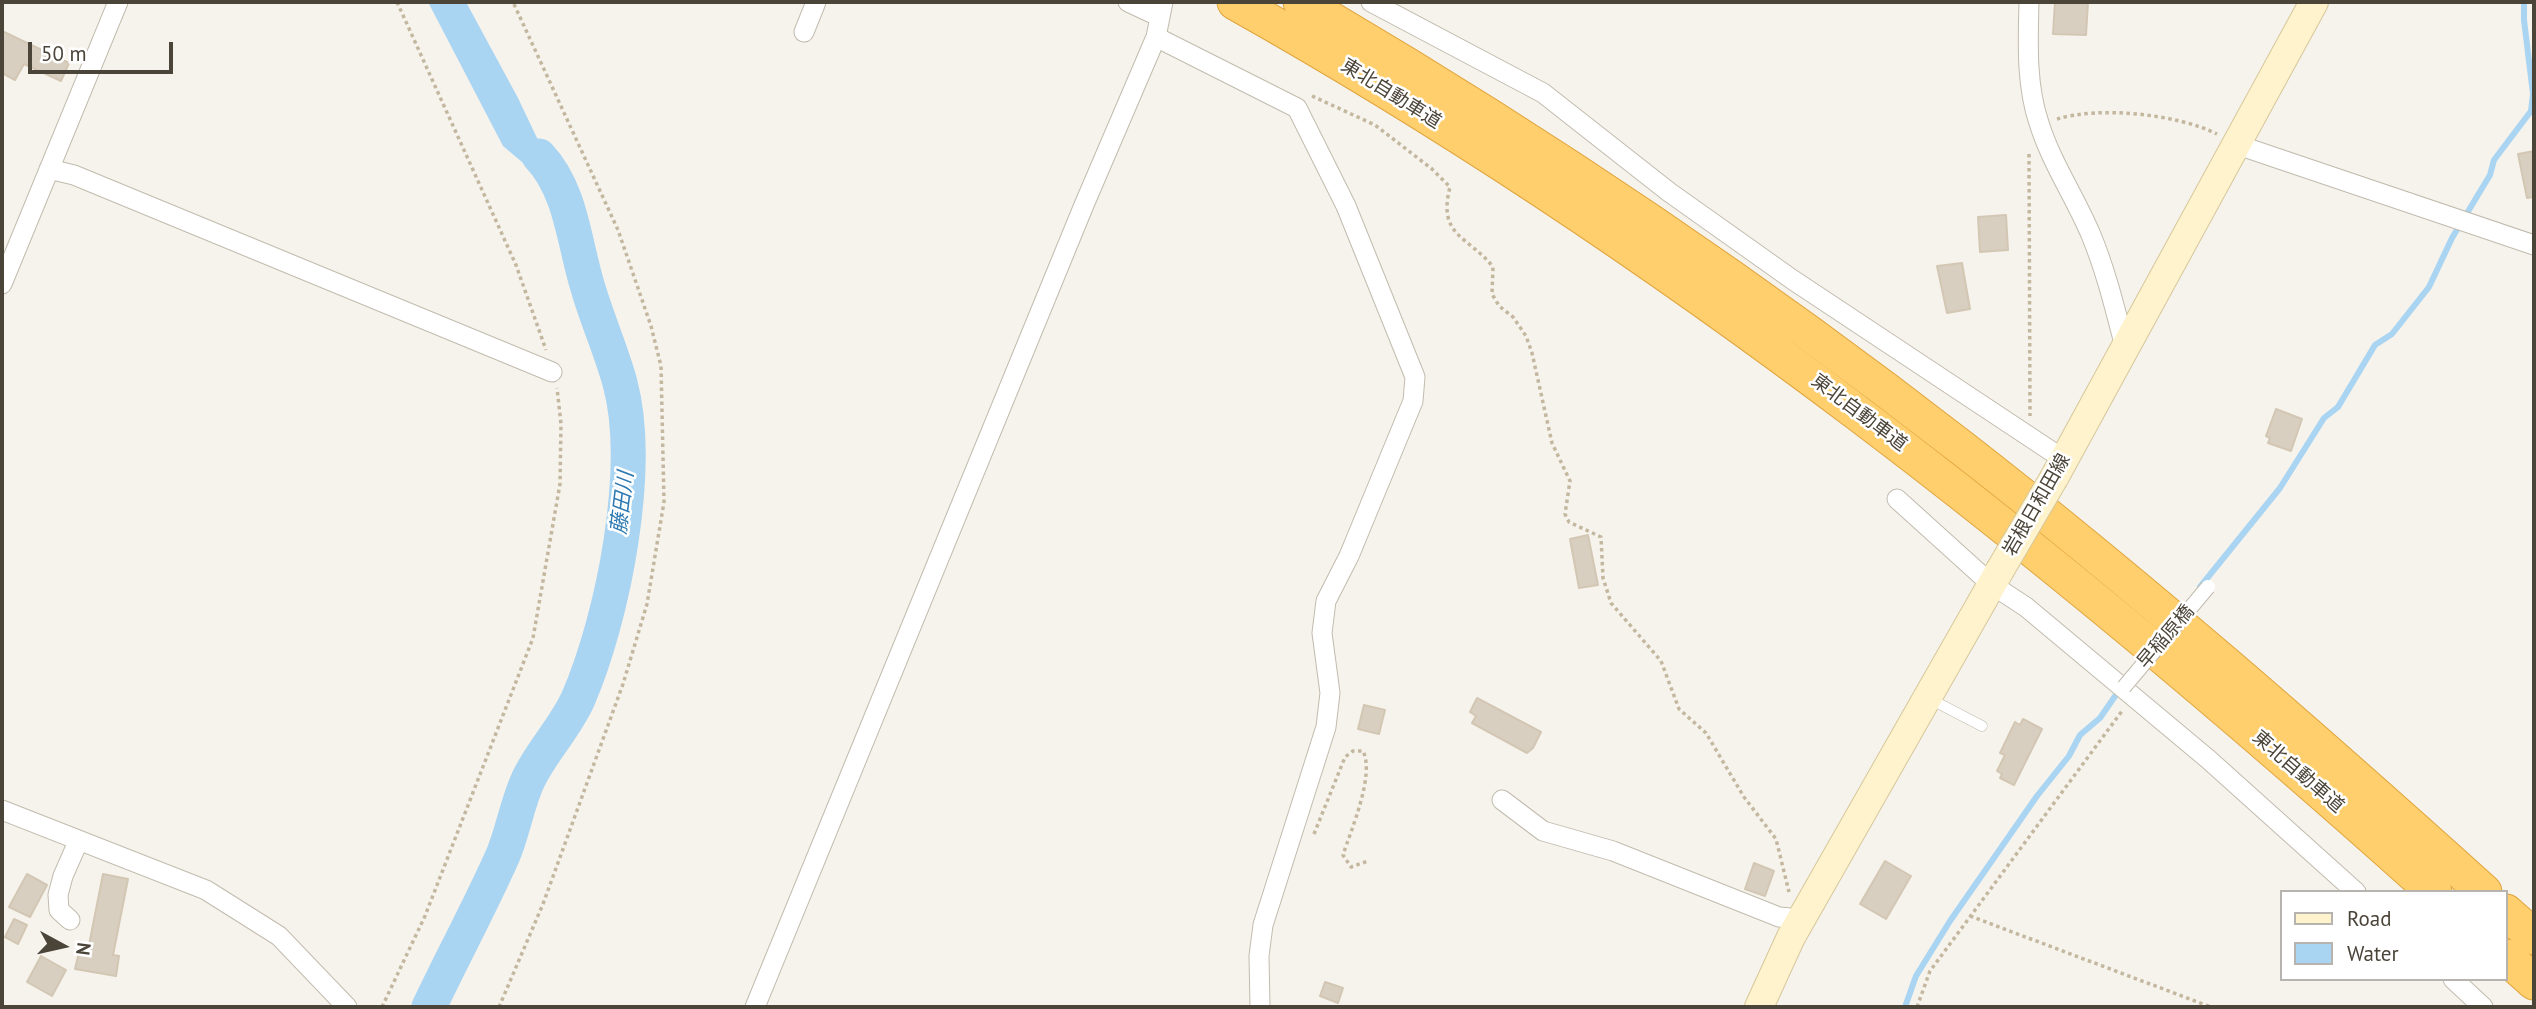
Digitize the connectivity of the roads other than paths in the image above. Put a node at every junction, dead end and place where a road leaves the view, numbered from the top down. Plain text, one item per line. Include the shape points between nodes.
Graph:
1 (118, 2) edge
2 (816, 2) edge
3 (1128, 2) edge
4 (1235, 2) edge
5 (1301, 2) edge
6 (1371, 2) edge
7 (2029, 2) edge
8 (2314, 2) edge
9 (1159, 19) edge
10 (804, 32) dead end
11 (2238, 145) junction
12 (50, 169) junction
13 (2534, 245) edge
14 (2, 284) edge
15 (2125, 347) junction
16 (552, 372) road end
17 (2058, 469) junction
18 (1897, 499) dead end
19 (1995, 577) junction
20 (2208, 587) dead end
21 (2128, 692) junction
22 (1928, 697) junction
23 (1982, 726) dead end
24 (1502, 800) dead end
25 (3, 813) edge
26 (78, 842) junction
27 (2354, 890) edge
28 (2432, 890) edge
29 (2482, 890) edge
30 (2508, 914) edge
31 (1801, 919) junction
32 (69, 920) dead end
33 (2534, 937) edge
34 (2508, 959) edge
35 (2455, 981) edge
36 (2534, 982) edge
37 (347, 1007) edge
38 (755, 1007) edge
39 (1260, 1007) edge
40 (1759, 1007) edge
41 (2483, 1007) edge

1 - 12 street
2 - 10 street
3 - 9 street
4 - 28 highway, 東北自動車道 via 1367,78 1656,265 1946,478 2201,688
5 - 29 highway, 東北自動車道 via 1522,136 1660,228 1940,431 2219,659
6 - 17 street via 1543,93 1669,192
7 - 15 street via 2028,51 2039,125 2109,281
8 - 11 main road, 岩根日和田線
9 - 38 street
9 - 39 street via 1297,108 1346,206 1415,377 1413,401 1326,601 1322,633 1329,710 1263,925
11 - 13 street
11 - 15 main road, 岩根日和田線
12 - 14 street
12 - 16 street
15 - 17 main road, 岩根日和田線
17 - 19 main road, 岩根日和田線, bridge
18 - 19 street
19 - 21 street
19 - 22 main road, 岩根日和田線
20 - 21 street, 早稲原橋, bridge
21 - 27 street
22 - 23 lane
22 - 31 main road, 岩根日和田線
24 - 31 street via 1543,831 1614,852 1779,916
25 - 26 street
26 - 32 street via 58,895 59,910
26 - 37 street via 206,890 256,920 296,952
30 - 33 highway
31 - 40 main road, 岩根日和田線
34 - 36 highway
35 - 41 street

